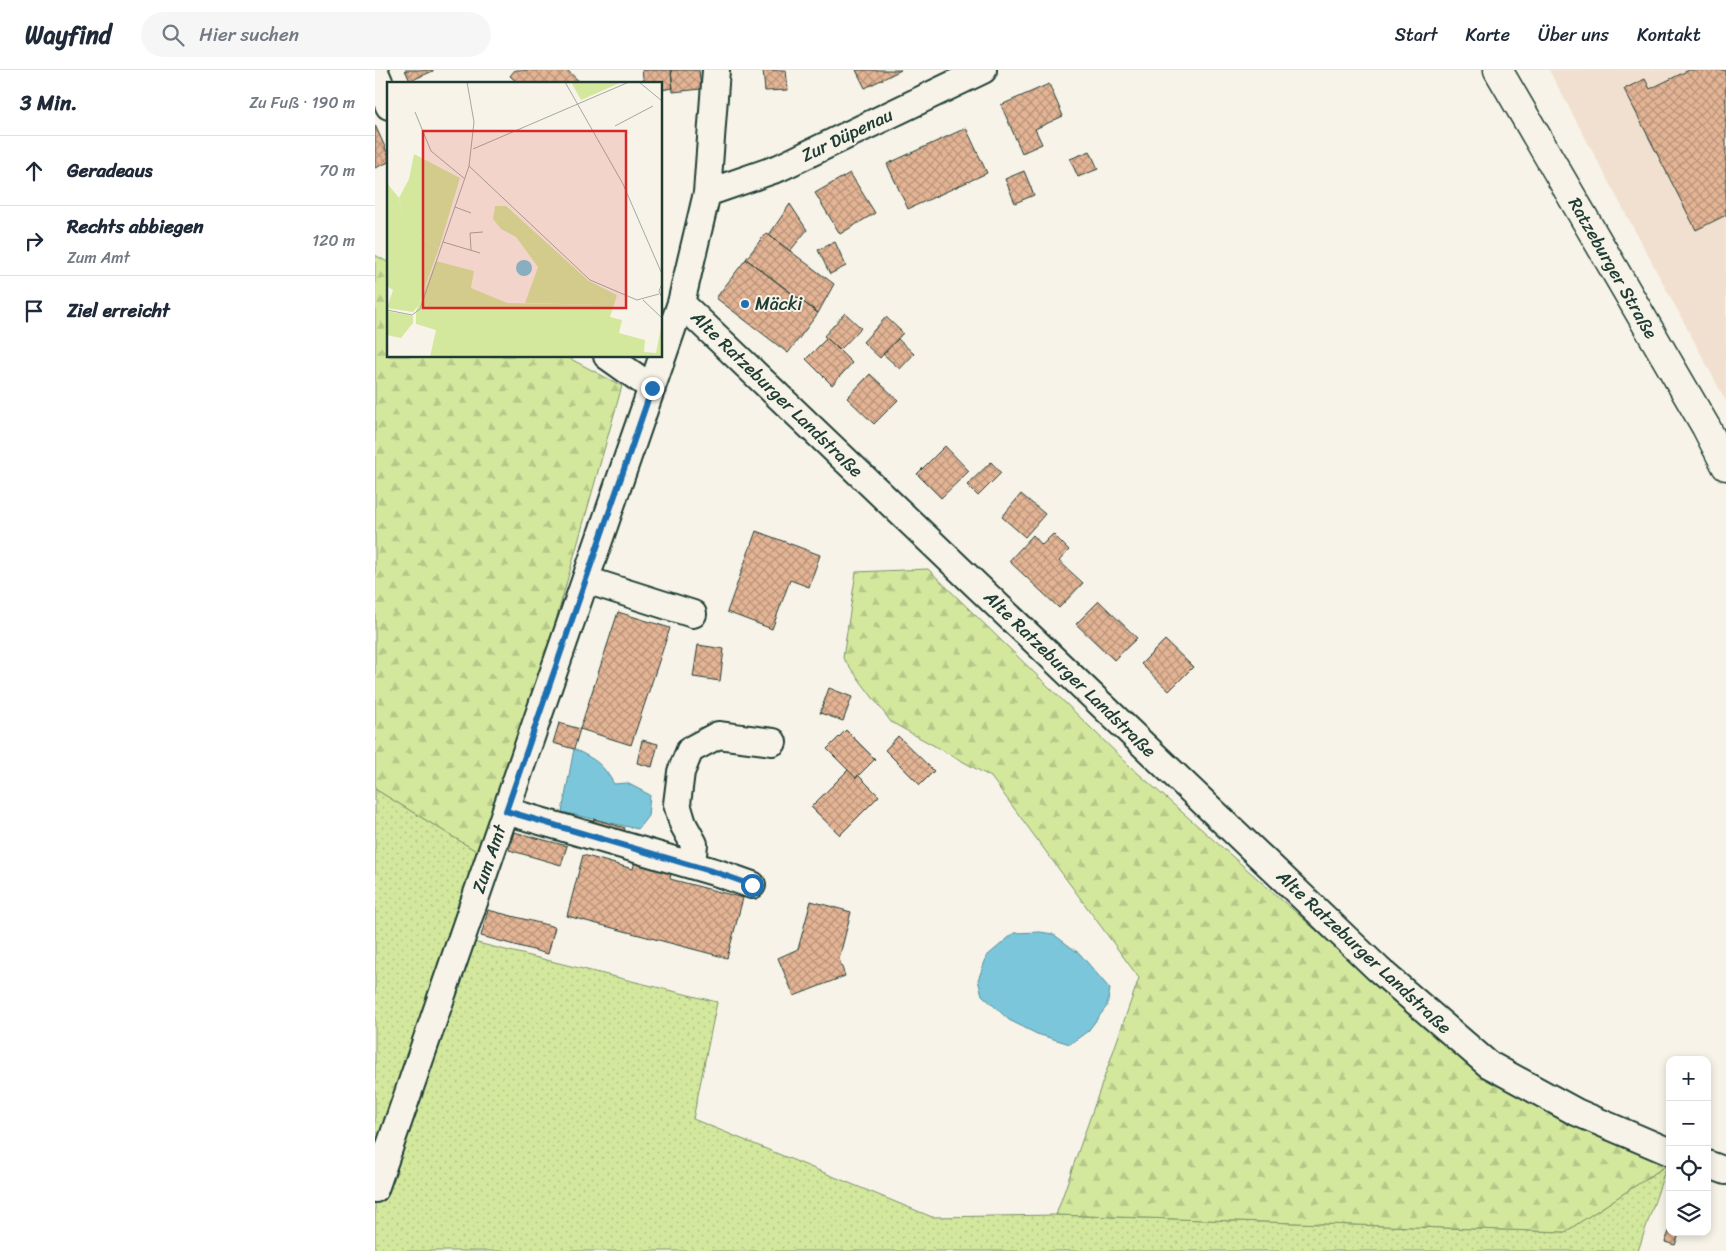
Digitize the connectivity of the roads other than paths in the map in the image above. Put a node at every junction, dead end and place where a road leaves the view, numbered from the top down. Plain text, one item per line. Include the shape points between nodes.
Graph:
1 (716, 70) edge
2 (983, 70) edge
3 (1498, 70) edge
4 (375, 72) edge
5 (387, 101) edge
6 (707, 193) junction
7 (681, 303) junction
8 (663, 356) edge
9 (610, 358) edge
10 (662, 358) edge
11 (652, 388) junction
12 (1726, 466) edge
13 (586, 580) junction
14 (693, 614) dead end
15 (773, 742) dead end
16 (506, 811) junction
17 (692, 865) junction
18 (752, 885) dead end
19 (1666, 1150) edge
20 (1711, 1165) edge
21 (1726, 1171) edge
22 (375, 1189) edge

1 - 6 street, Alte Ratzeburger Landstraße
2 - 6 street, Zur Düpenau via 779,168
3 - 12 main road, Ratzeburger Straße
4 - 5 street
6 - 7 street, Alte Ratzeburger Landstraße
7 - 8 street, Zum Amt
7 - 19 street, Alte Ratzeburger Landstraße via 1378,969 1488,1064 1576,1112
9 - 11 street
10 - 11 street, Zum Amt
11 - 13 street, Zum Amt
13 - 14 street
13 - 16 street, Zum Amt
15 - 17 street via 718,735 690,750 681,772 677,804 694,844
16 - 17 street
16 - 22 street, Zum Amt
17 - 18 street
20 - 21 street

